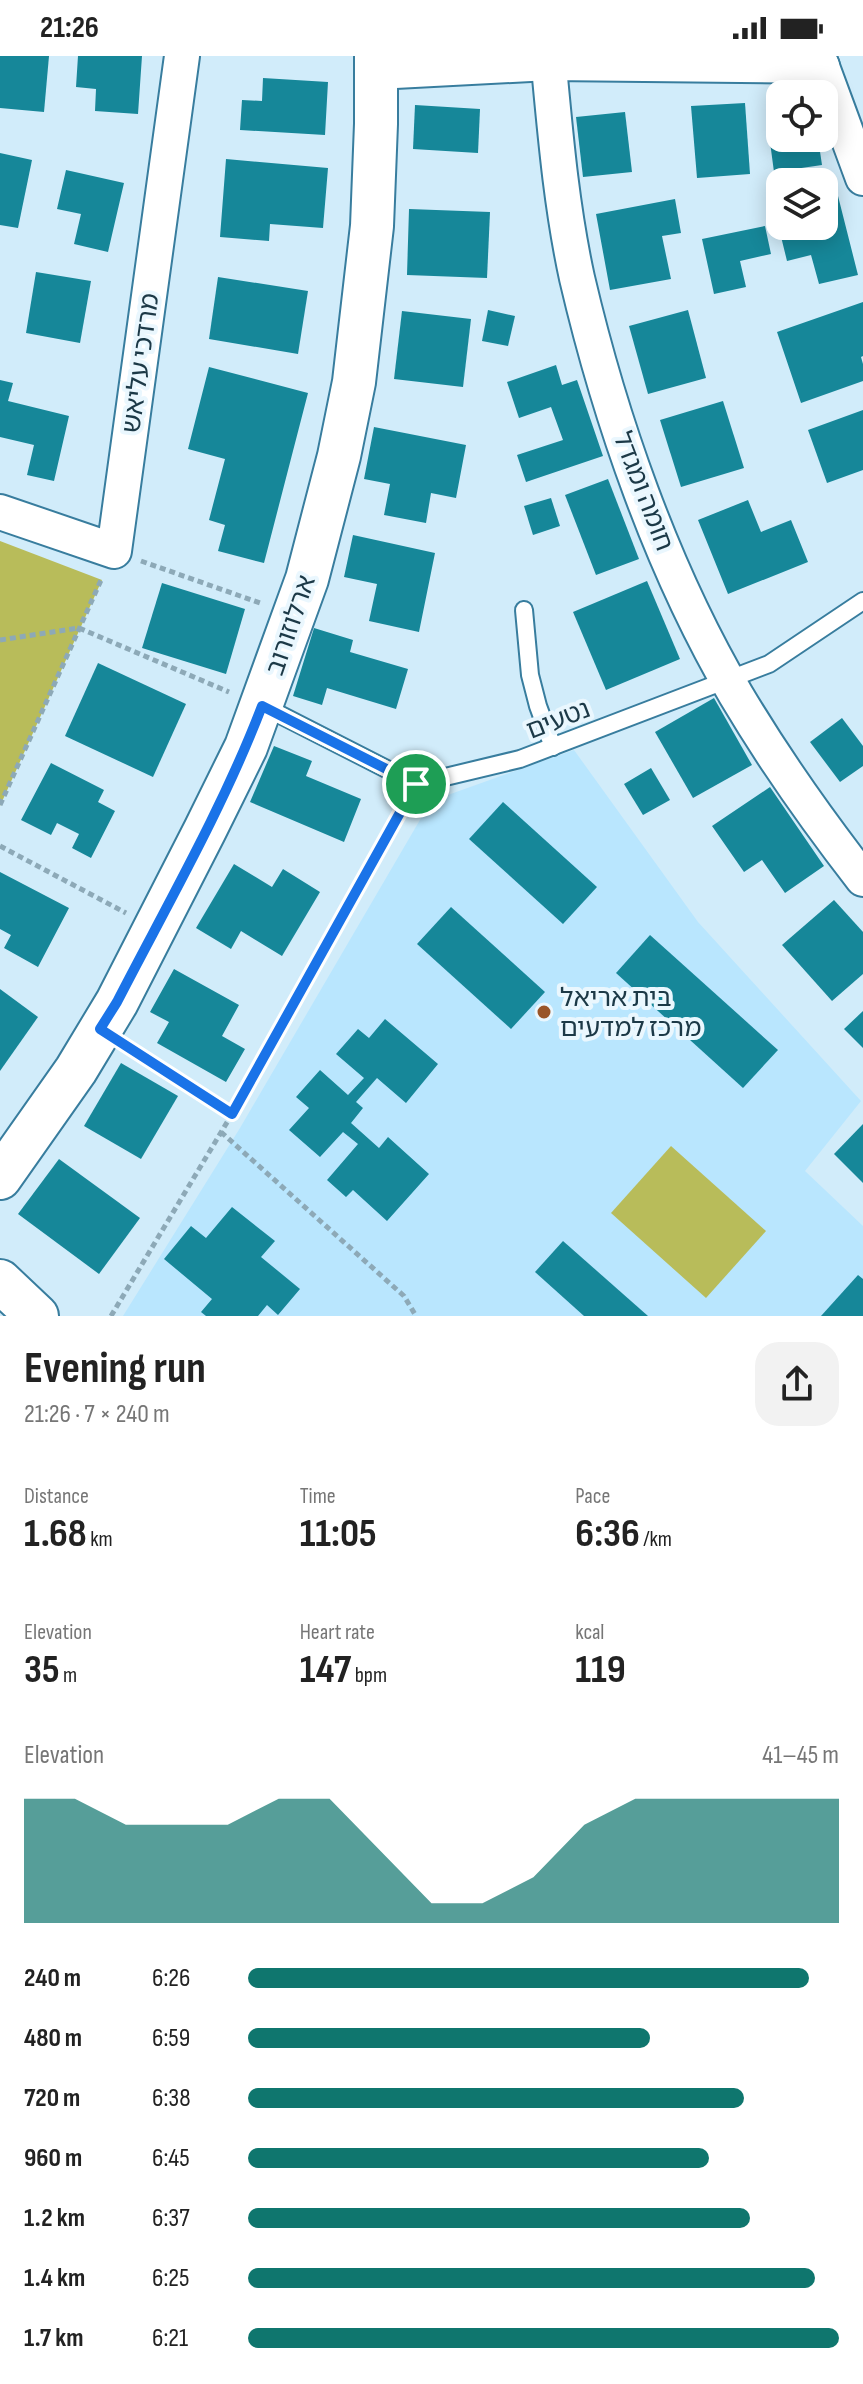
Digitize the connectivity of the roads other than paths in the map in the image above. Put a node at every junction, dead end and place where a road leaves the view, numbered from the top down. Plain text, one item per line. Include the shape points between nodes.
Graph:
1 (182, 56) edge
2 (548, 60) edge
3 (820, 61) edge
4 (376, 64) edge
5 (863, 178) edge
6 (0, 512) edge
7 (863, 601) edge
8 (524, 610) dead end
9 (728, 680) junction
10 (262, 706) junction
11 (553, 747) junction
12 (863, 879) edge
13 (0, 1178) edge
14 (0, 1281) edge
15 (37, 1316) edge

1 - 6 street, מרדכי עליאש via 114,551
2 - 3 street
2 - 4 street
2 - 9 street, חומה ומגדל via 562,197 605,382 644,500
3 - 5 street
4 - 10 street, ארלוזורוב via 372,226 354,382 307,579
7 - 9 lane, נטעים via 769,664
8 - 11 lane via 530,675
9 - 11 lane, נטעים
9 - 12 street, חומה ומגדל via 771,752
10 - 11 lane, נטעים via 416,784
10 - 13 street, ארלוזורוב via 246,747 100,1029
14 - 15 street

